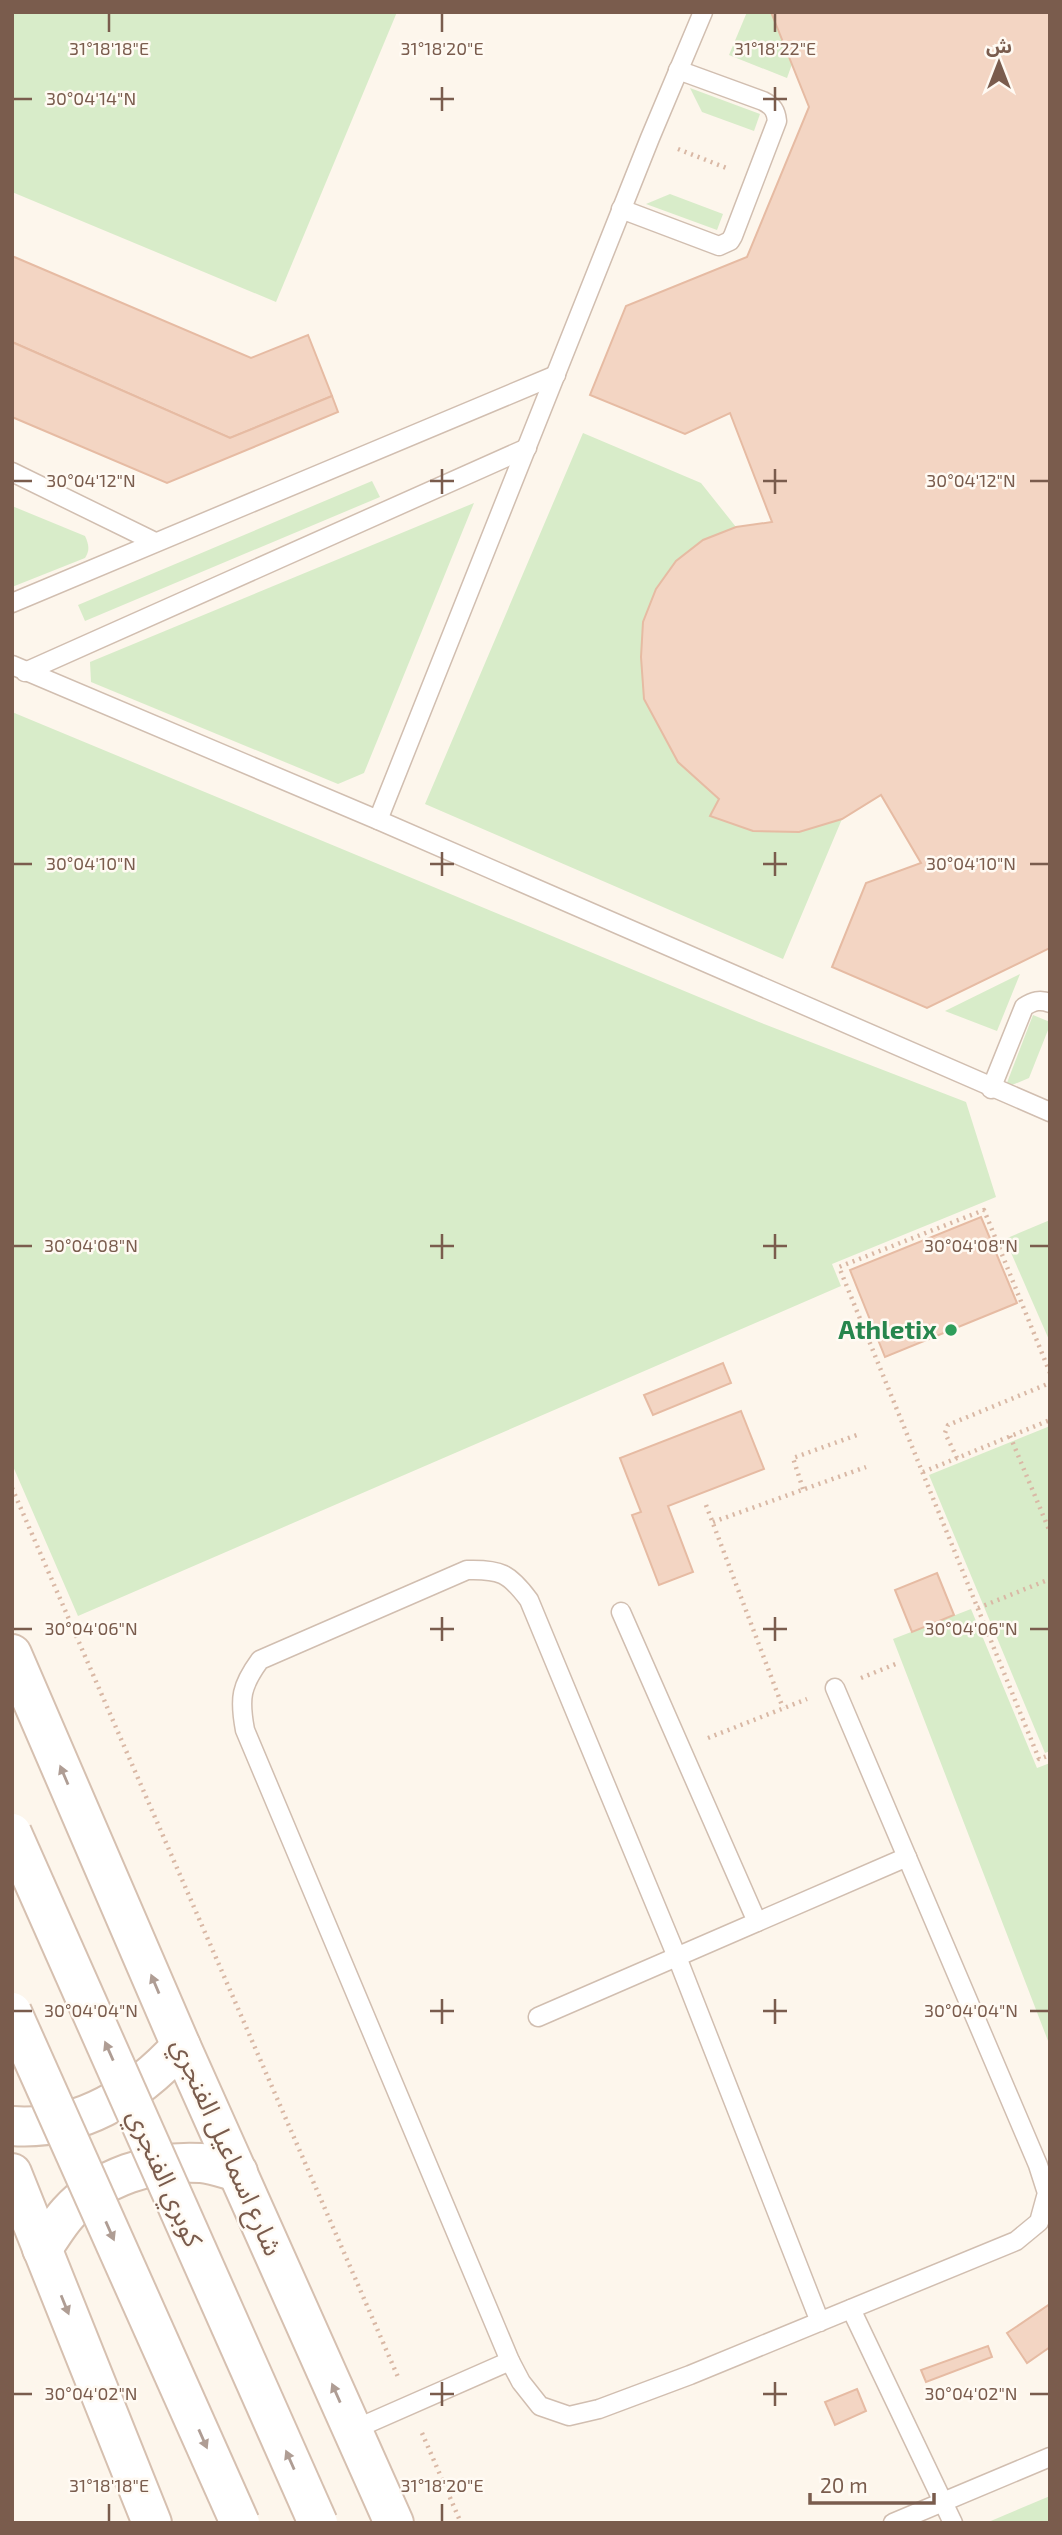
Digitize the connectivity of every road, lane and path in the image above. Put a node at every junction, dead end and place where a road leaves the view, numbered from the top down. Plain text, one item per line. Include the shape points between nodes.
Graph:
1 (703, 12) edge
2 (678, 70) junction
3 (650, 138) junction
4 (756, 179) junction
5 (621, 209) junction
6 (556, 375) junction
7 (527, 448) junction
8 (12, 472) edge
9 (155, 542) junction
10 (12, 603) edge
11 (19, 668) edge
12 (378, 820) junction
13 (1050, 1003) edge
14 (991, 1088) junction
15 (1050, 1112) edge
16 (1050, 1373) edge
17 (1050, 1383) edge
18 (1050, 1420) edge
19 (857, 1435) dead end
20 (1010, 1436) junction
21 (957, 1458) junction
22 (866, 1466) dead end
23 (923, 1472) junction
24 (12, 1488) edge
25 (803, 1489) junction
26 (706, 1505) dead end
27 (713, 1522) junction
28 (1050, 1532) edge
29 (1050, 1579) edge
30 (978, 1608) junction
31 (621, 1612) dead end
32 (12, 1654) edge
33 (898, 1663) dead end
34 (835, 1688) junction
35 (783, 1708) junction
36 (681, 1749) junction
37 (1050, 1755) edge
38 (12, 1833) edge
39 (907, 1857) junction
40 (757, 1922) junction
41 (677, 1957) junction
42 (12, 2012) edge
43 (538, 2017) dead end
44 (181, 2046) junction
45 (12, 2126) edge
46 (238, 2172) junction
47 (12, 2173) edge
48 (42, 2249) junction
49 (851, 2309) junction
50 (820, 2322) junction
51 (510, 2361) junction
52 (410, 2405) junction
53 (353, 2430) junction
54 (1050, 2457) edge
55 (943, 2501) junction
56 (152, 2523) edge
57 (240, 2523) edge
58 (318, 2523) edge
59 (394, 2523) edge
60 (461, 2523) edge
61 (893, 2523) edge
62 (953, 2523) edge

1 - 2 lane
2 - 3 lane
2 - 4 lane via 771,105 777,121
3 - 4 path
3 - 5 lane
4 - 5 lane via 733,236 719,246
5 - 6 lane
6 - 7 lane
6 - 9 lane
7 - 11 lane
7 - 12 lane
8 - 9 lane
9 - 10 lane
11 - 12 lane
12 - 14 lane
13 - 14 lane via 1033,1001 1024,1007
14 - 15 lane
16 - 23 path via 984,1210 839,1267
17 - 21 path via 948,1424 945,1433
18 - 20 path
19 - 25 path via 793,1458
20 - 21 path
20 - 28 path
21 - 23 path
22 - 25 path
23 - 30 path
24 - 52 path
25 - 27 path
26 - 27 path
27 - 35 path
29 - 30 path
30 - 37 path via 1039,1759
31 - 36 lane
44 -> 32 main road, شارع اسماعيل الفنجري
33 - 34 path
34 - 35 path
34 - 39 lane
35 - 36 path
36 - 40 lane
58 -> 38 main road, كوبري الفنجري, bridge
39 - 40 lane
39 - 49 lane via 1047,2193 1039,2222 1016,2241
40 - 41 lane
41 - 43 lane
41 - 50 lane
41 - 51 lane via 529,1600 514,1580 492,1569 467,1570 260,1660 245,1681 240,1705 245,1730
42 -> 57 main road, bridge
44 - 45 main road via 129,2094 98,2111 64,2122
44 - 46 main road, شارع اسماعيل الفنجري
46 - 48 main road via 202,2163 164,2164 129,2172 96,2189 68,2213
53 -> 46 main road, شارع اسماعيل الفنجري
47 - 48 main road
48 -> 56 main road
49 - 50 lane
49 - 55 lane
50 - 51 lane via 599,2409 569,2416 540,2406
51 - 52 lane
52 - 53 lane
52 - 60 path
53 - 59 main road, شارع اسماعيل الفنجري
54 - 55 lane
55 - 61 lane
55 - 62 lane

